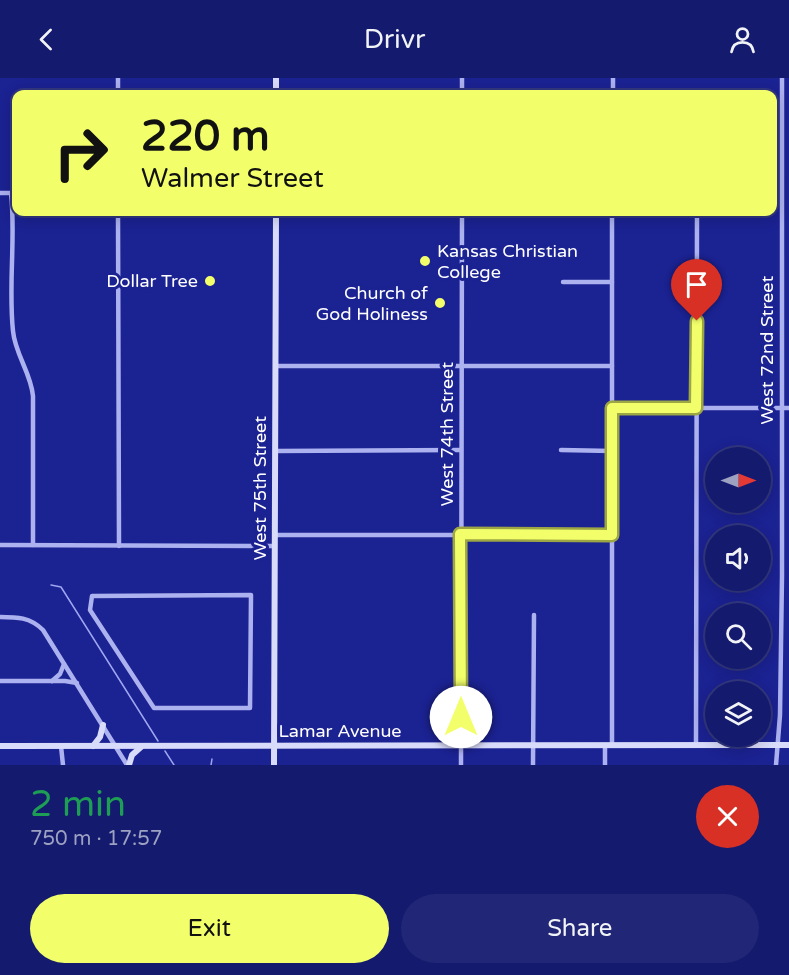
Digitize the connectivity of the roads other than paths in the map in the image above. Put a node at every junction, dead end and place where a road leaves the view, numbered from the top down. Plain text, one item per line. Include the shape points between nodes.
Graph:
1 (782, 78) edge
2 (14, 216) edge
3 (118, 216) edge
4 (276, 216) edge
5 (462, 216) edge
6 (612, 216) edge
7 (697, 216) edge
8 (563, 282) dead end
9 (612, 282) junction
10 (276, 366) junction
11 (461, 366) junction
12 (612, 366) junction
13 (612, 408) junction
14 (696, 408) junction
15 (781, 408) junction
16 (789, 408) edge
17 (461, 450) junction
18 (561, 450) dead end
19 (275, 451) junction
20 (612, 451) junction
21 (781, 493) junction
22 (789, 493) edge
23 (460, 534) junction
24 (275, 535) junction
25 (612, 535) junction
26 (0, 545) edge
27 (33, 545) junction
28 (119, 546) junction
29 (275, 546) junction
30 (782, 576) junction
31 (789, 576) edge
32 (534, 615) dead end
33 (0, 617) edge
34 (64, 663) junction
35 (0, 681) edge
36 (52, 681) junction
37 (76, 683) junction
38 (250, 708) joint
39 (103, 725) junction
40 (608, 745) junction
41 (696, 745) junction
42 (0, 746) edge
43 (61, 746) junction
44 (93, 746) junction
45 (116, 746) junction
46 (143, 746) junction
47 (274, 746) junction
48 (461, 746) junction
49 (534, 746) junction
50 (777, 746) junction
51 (789, 746) edge
52 (63, 765) edge
53 (128, 765) edge
54 (274, 765) edge
55 (461, 765) edge
56 (534, 765) edge
57 (605, 765) edge
58 (776, 765) edge

1 - 15 street, West 72nd Street
2 - 27 street via 12,327 33,396
3 - 28 street
4 - 10 street, West 75th Street
5 - 11 street, West 74th Street
6 - 9 street
7 - 14 street
8 - 9 street
9 - 12 street
10 - 11 street
10 - 19 street, West 75th Street
11 - 12 street
11 - 17 street, West 74th Street
12 - 13 street
13 - 14 street
13 - 20 street
14 - 15 street
14 - 41 street
15 - 16 street
15 - 21 street, West 72nd Street
17 - 19 street
17 - 23 street, West 74th Street
18 - 20 street
19 - 24 street, West 75th Street
20 - 25 street
21 - 22 street
21 - 30 street, West 72nd Street
23 - 24 street
23 - 25 street
23 - 48 street, West 74th Street
24 - 29 street, West 75th Street
25 - 40 street
26 - 27 street
27 - 28 street
28 - 29 street
29 - 47 street, West 75th Street
30 - 31 street
30 - 50 street, West 72nd Street
32 - 49 street
33 - 34 street via 26,618 38,625
34 - 36 street
34 - 37 street
35 - 36 street
36 - 37 street
37 - 39 street
38 - 38 street via 251,595 92,596 90,610 154,708
39 - 44 street
39 - 45 street
40 - 41 street, Lamar Avenue
40 - 49 street, Lamar Avenue
40 - 57 street
41 - 50 street, Lamar Avenue
42 - 43 street, Lamar Avenue
43 - 44 street, Lamar Avenue
43 - 52 street
44 - 45 street, Lamar Avenue
45 - 46 street, Lamar Avenue
45 - 53 street
46 - 47 street, Lamar Avenue
46 - 53 street via 132,755
47 - 48 street, Lamar Avenue
47 - 54 street, West 75th Street
48 - 49 street, Lamar Avenue
48 - 55 street, West 74th Street
49 - 56 street
50 - 51 street, Lamar Avenue
50 - 58 street, West 72nd Street

